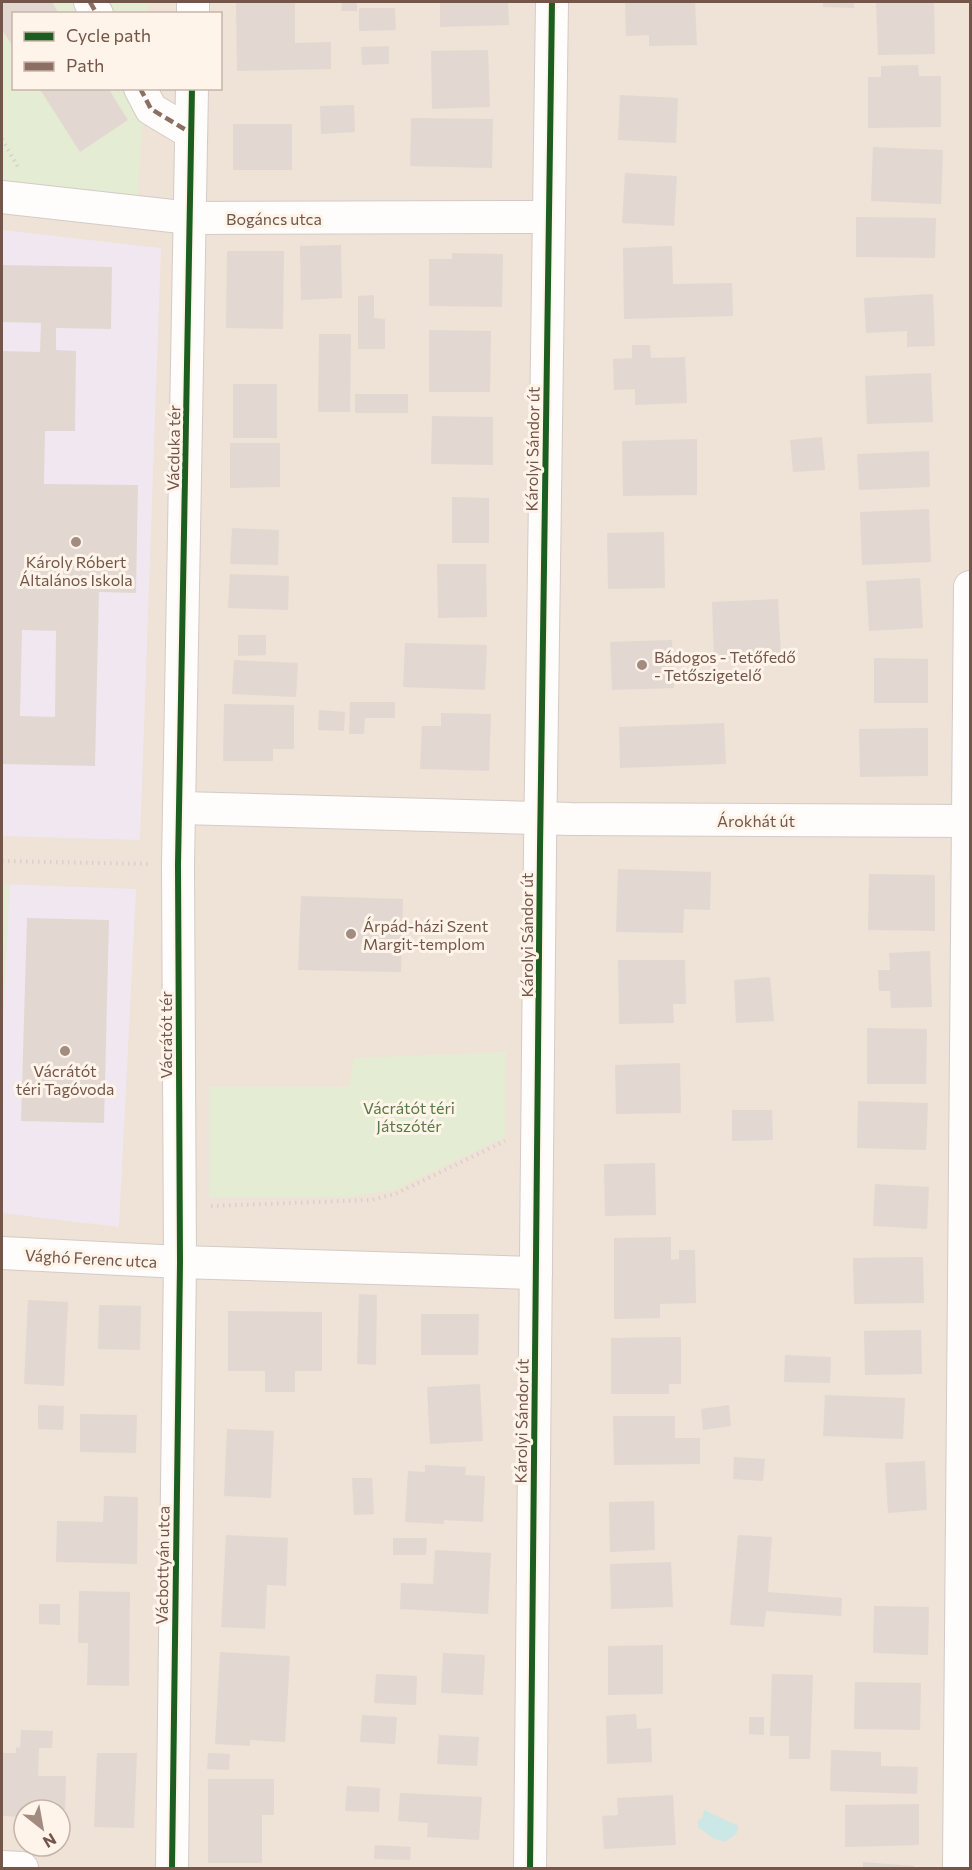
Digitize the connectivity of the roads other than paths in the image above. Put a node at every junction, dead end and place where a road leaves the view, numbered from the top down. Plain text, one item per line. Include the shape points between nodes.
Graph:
1 (552, 2) edge
2 (141, 90) edge
3 (192, 90) edge
4 (191, 133) junction
5 (2, 197) edge
6 (549, 217) junction
7 (190, 218) junction
8 (970, 587) edge
9 (181, 808) junction
10 (540, 818) junction
11 (969, 820) edge
12 (2, 1253) edge
13 (180, 1263) junction
14 (536, 1273) junction
15 (2, 1867) edge
16 (22, 1869) edge
17 (172, 1869) edge
18 (530, 1869) edge
19 (959, 1869) edge

1 - 6 street, Károlyi Sándor út
2 - 4 street via 151,109
3 - 4 street, Vácduka tér
4 - 7 street, Vácduka tér
5 - 7 street, Bogáncs utca
6 - 7 street, Bogáncs utca
6 - 10 street, Károlyi Sándor út
7 - 9 street, Vácduka tér
8 - 11 street
9 - 10 street
9 - 13 street, Vácrátót tér
10 - 11 street, Árokhát út
10 - 14 street, Károlyi Sándor út
11 - 19 street
12 - 13 street, Vághó Ferenc utca
13 - 14 street
13 - 17 street, Vácbottyán utca
14 - 18 street, Károlyi Sándor út
15 - 16 street

